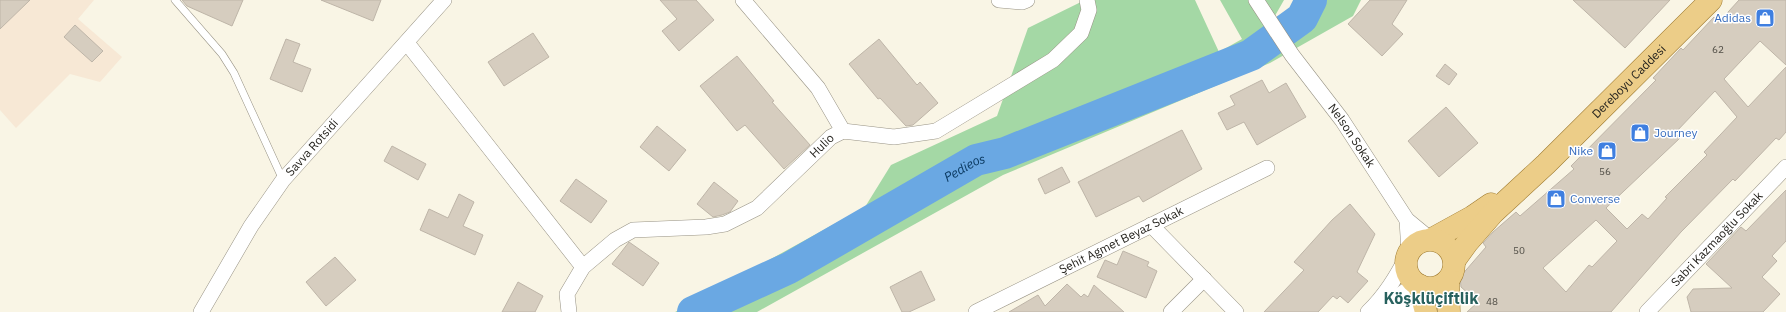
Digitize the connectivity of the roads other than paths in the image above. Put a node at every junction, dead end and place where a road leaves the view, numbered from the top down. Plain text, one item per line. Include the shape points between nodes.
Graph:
1 (175, 0) edge
2 (444, 0) edge
3 (743, 0) edge
4 (999, 0) edge
5 (1027, 0) edge
6 (1087, 0) edge
7 (1256, 0) edge
8 (1707, 1) edge
9 (407, 43) junction
10 (843, 131) junction
11 (1546, 164) junction
12 (1786, 167) edge
13 (1267, 168) dead end
14 (283, 180) junction
15 (1407, 220) junction
16 (1151, 225) junction
17 (1431, 239) junction
18 (1408, 254) junction
19 (583, 267) junction
20 (1451, 270) junction
21 (1204, 279) junction
22 (1418, 284) junction
23 (201, 312) edge
24 (569, 312) edge
25 (976, 312) edge
26 (1171, 312) edge
27 (1236, 312) edge
28 (1368, 312) edge
29 (1378, 312) edge
30 (1387, 312) edge
31 (1411, 312) edge
32 (1426, 312) edge
33 (1449, 312) edge
34 (1647, 312) edge

1 - 14 lane via 222,54 234,73
2 - 9 street, Savva Rotsidi
3 - 10 street via 818,88
4 - 5 street
6 - 10 street, Hulio via 1089,10 1081,34 1053,60 936,131 894,137
7 - 15 street, Nelson Sokak via 1292,55 1342,120
8 - 11 main road, Dereboyu Caddesi
9 - 14 street, Savva Rotsidi
9 - 19 street
10 - 19 street, Hulio via 831,137 757,208 725,224 633,230 615,240
11 - 17 main road, Dereboyu Caddesi via 1472,217
11 - 20 main road, Dereboyu Caddesi via 1478,229
12 - 34 street, Sabri Kazmaoğlu Sokak
13 - 16 street, Şehit Agmet Beyaz Sokak
14 - 23 street, Savva Rotsidi via 251,226
15 - 17 street, Nelson Sokak
15 - 18 street, Nelson Sokak
16 - 21 street
16 - 25 street, Şehit Agmet Beyaz Sokak
17 - 18 main road via 1418,243
17 - 20 main road via 1450,250
18 - 22 main road via 1408,272
18 - 28 street via 1381,300
19 - 24 street, Hulio via 567,294
20 - 22 main road via 1434,288
20 - 33 main road
21 - 26 street
21 - 27 street
22 - 29 street
22 - 32 main road
30 - 31 street

